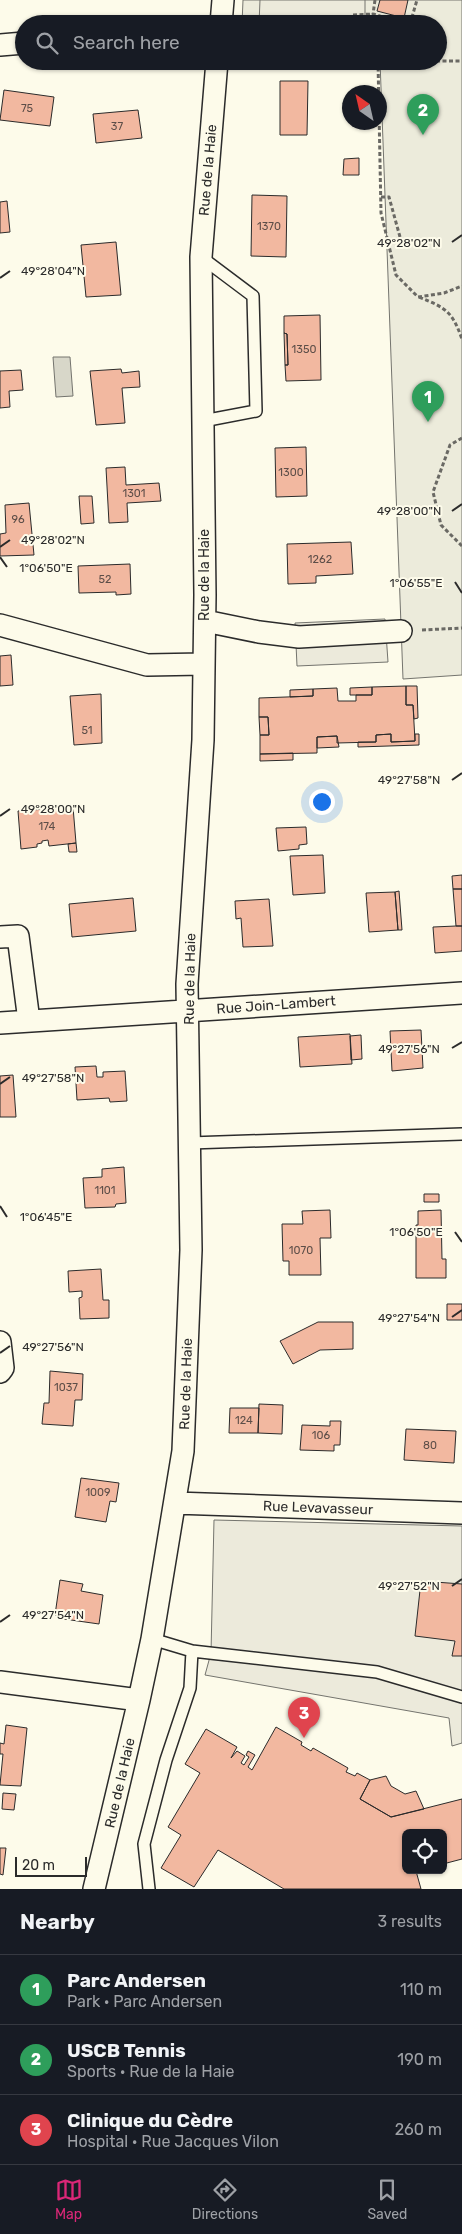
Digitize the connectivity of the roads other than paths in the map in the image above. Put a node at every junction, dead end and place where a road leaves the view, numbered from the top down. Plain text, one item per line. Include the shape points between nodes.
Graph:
1 (223, 0) edge
2 (222, 15) edge
3 (15, 44) edge
4 (0, 45) edge
5 (216, 70) edge
6 (201, 257) junction
7 (203, 420) junction
8 (205, 621) junction
9 (0, 625) edge
10 (401, 631) road end
11 (204, 664) junction
12 (0, 937) edge
13 (462, 993) edge
14 (188, 1011) junction
15 (30, 1021) junction
16 (0, 1023) edge
17 (462, 1134) edge
18 (190, 1143) junction
19 (0, 1342) edge
20 (0, 1372) edge
21 (175, 1503) junction
22 (462, 1513) edge
23 (152, 1639) junction
24 (192, 1651) junction
25 (0, 1682) edge
26 (462, 1697) edge
27 (140, 1700) junction
28 (94, 1889) edge
29 (149, 1889) edge

1 - 2 street
3 - 4 street
5 - 6 street, Rue de la Haie
6 - 7 street, Rue de la Haie
6 - 7 lane via 253,296 256,411
7 - 8 street, Rue de la Haie
8 - 10 street via 299,637
8 - 11 street, Rue de la Haie
9 - 11 street via 147,665
11 - 14 street, Rue de la Haie via 203,740
12 - 15 street via 18,936
13 - 14 street, Rue Join-Lambert
14 - 15 street, Rue Join-Lambert
14 - 18 street, Rue de la Haie
15 - 16 street, Rue Join-Lambert
17 - 18 lane
18 - 21 street, Rue de la Haie via 191,1250 183,1450
19 - 20 street via 3,1368
21 - 22 street, Rue Levavasseur
21 - 23 street, Rue de la Haie
23 - 24 lane
23 - 27 street, Rue de la Haie
24 - 26 lane via 377,1672
24 - 29 lane via 190,1688 166,1760 144,1844
25 - 27 street
27 - 28 street, Rue de la Haie

